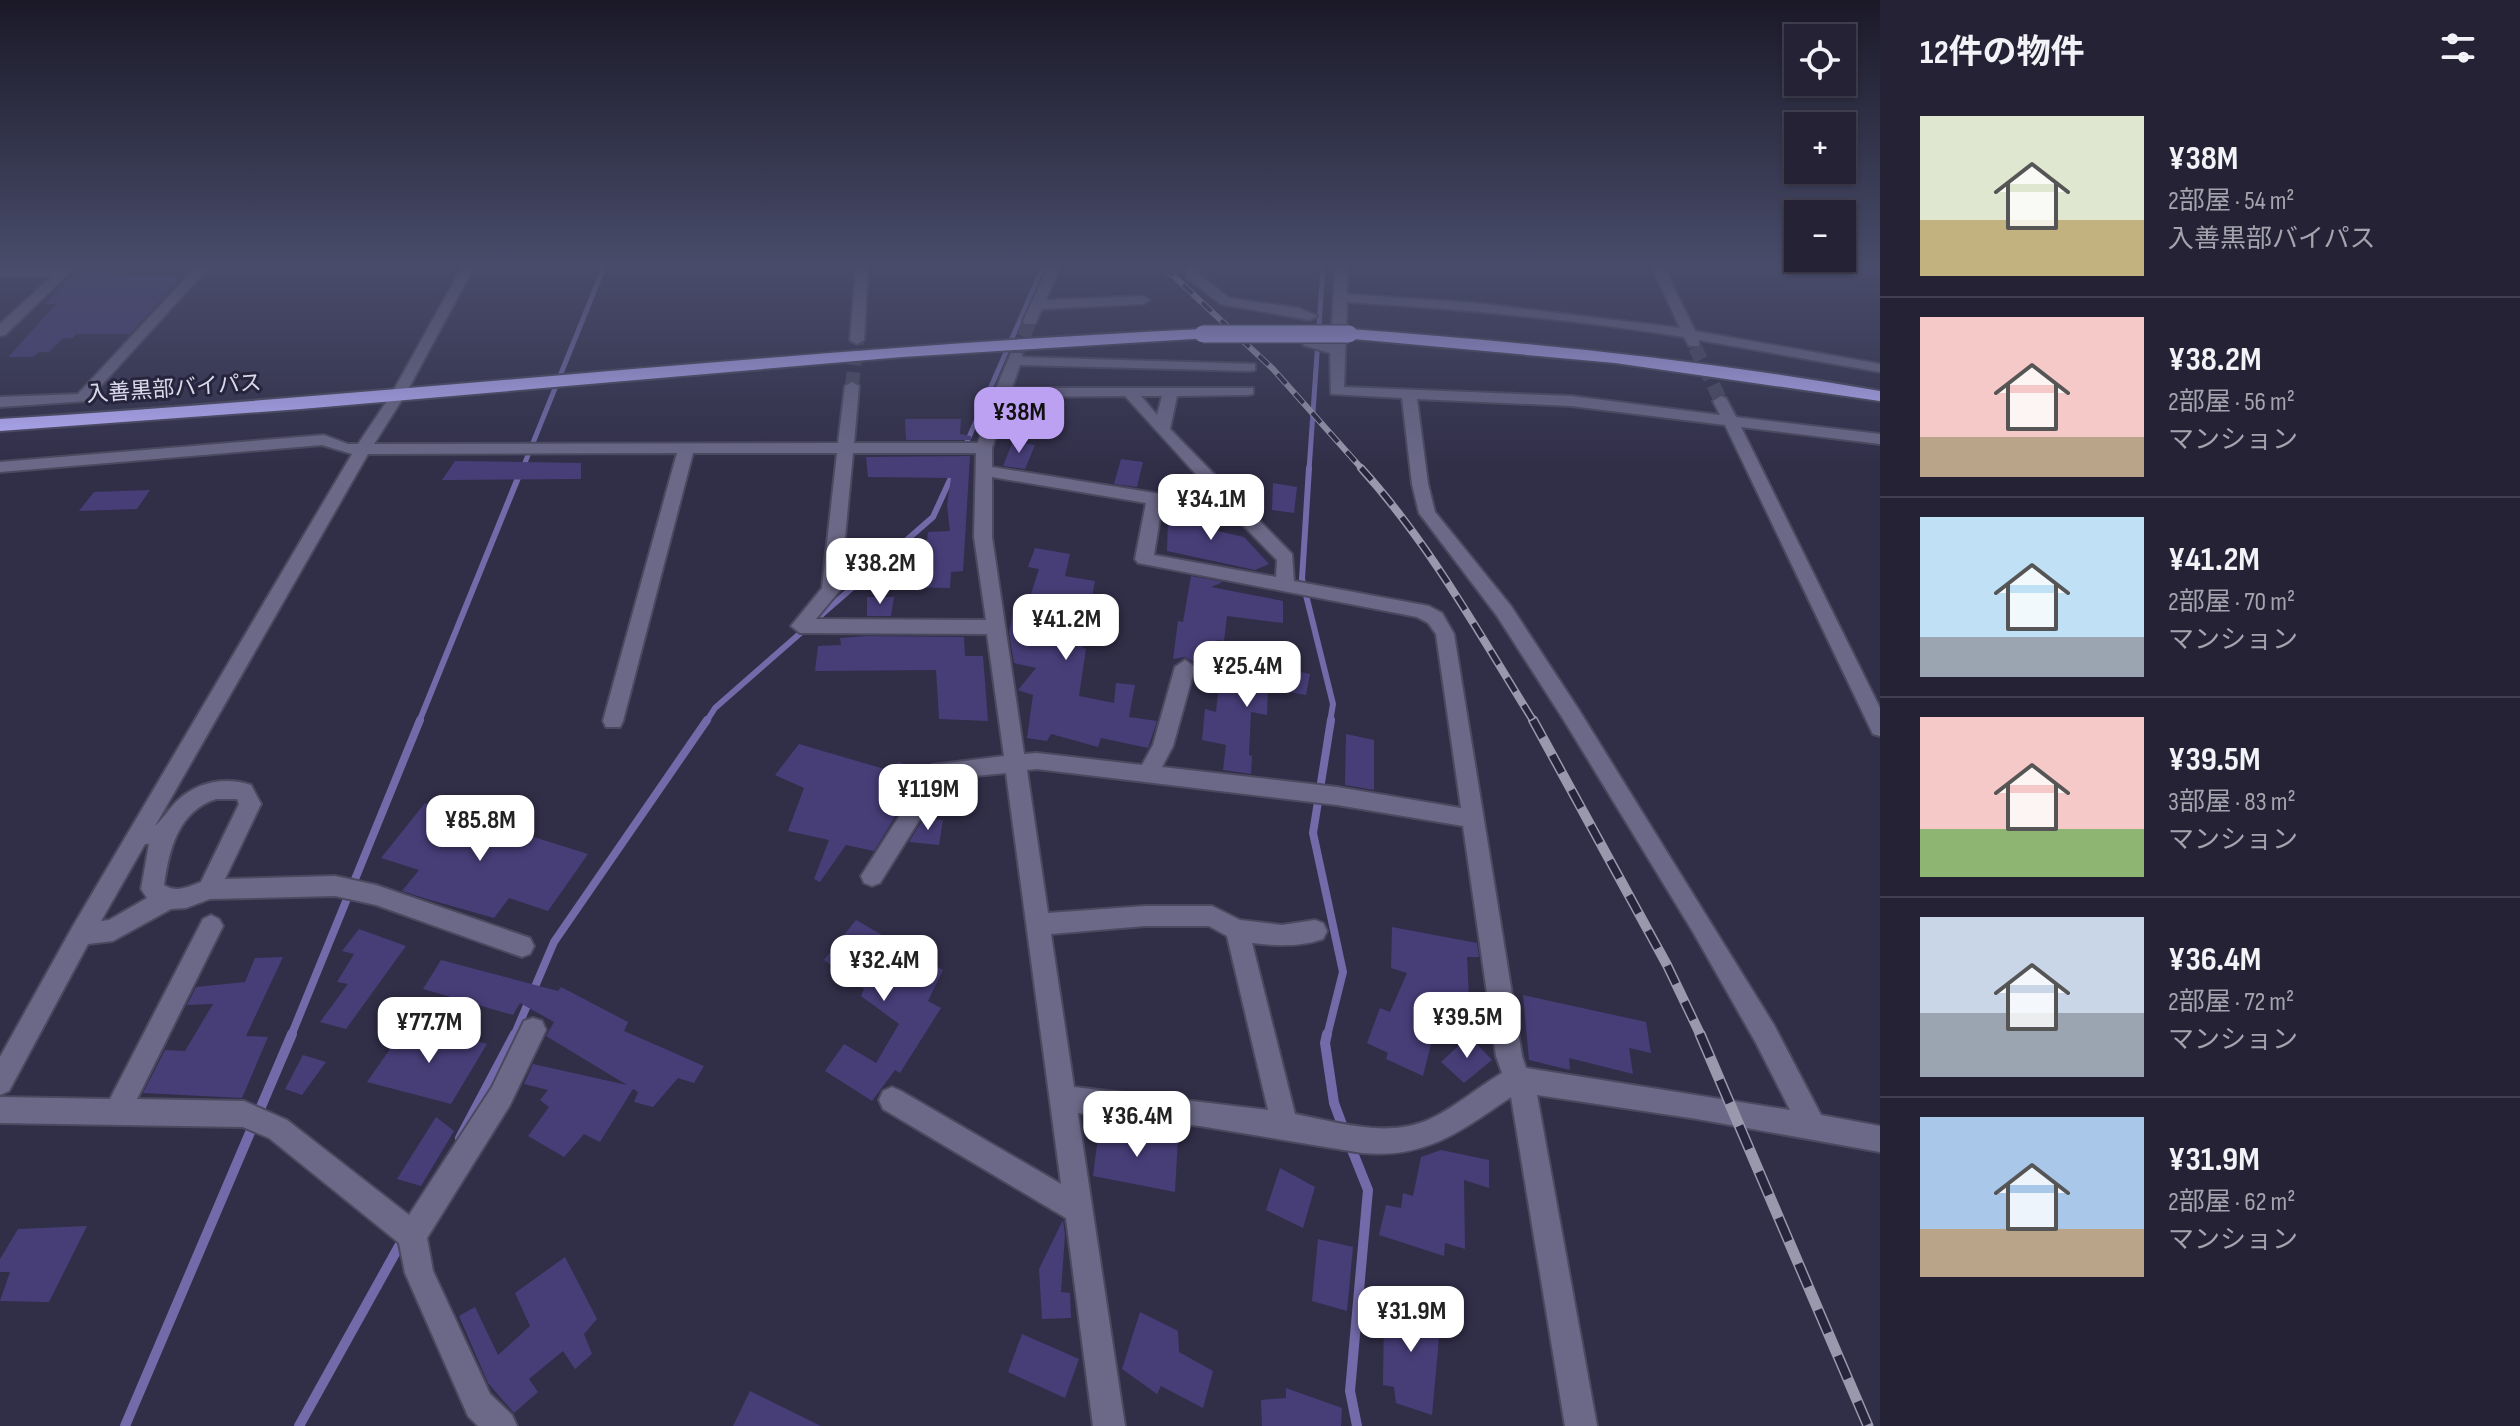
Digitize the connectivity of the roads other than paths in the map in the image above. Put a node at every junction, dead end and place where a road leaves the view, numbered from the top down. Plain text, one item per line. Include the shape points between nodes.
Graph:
1 (142, 334) edge
2 (432, 334) edge
3 (857, 334) edge
4 (1339, 334) edge
5 (1655, 334) edge
6 (1690, 334) edge
7 (857, 340) tunnel mouth
8 (1693, 340) junction
9 (1310, 345) dead end
10 (1338, 350) junction
11 (1250, 367) dead end
12 (1880, 368) edge
13 (852, 386) tunnel mouth
14 (1248, 391) dead end
15 (1129, 392) junction
16 (1170, 392) junction
17 (1001, 393) junction
18 (1409, 394) junction
19 (398, 395) junction
20 (1880, 396) edge
21 (0, 402) edge
22 (1725, 410) junction
23 (0, 425) edge
24 (1162, 430) junction
25 (1880, 439) edge
26 (984, 448) junction
27 (686, 449) junction
28 (844, 449) junction
29 (362, 450) junction
30 (0, 467) edge
31 (982, 472) junction
32 (1155, 499) junction
33 (1240, 512) junction
34 (1285, 587) junction
35 (996, 627) junction
36 (1185, 667) dead end
37 (613, 721) dead end
38 (1880, 728) edge
39 (1015, 763) junction
40 (1148, 773) junction
41 (1473, 819) junction
42 (151, 835) junction
43 (872, 876) dead end
44 (209, 889) junction
45 (165, 900) junction
46 (1038, 924) junction
47 (211, 926) dead end
48 (1237, 930) junction
49 (1315, 931) dead end
50 (81, 934) junction
51 (522, 946) dead end
52 (533, 1030) dead end
53 (1516, 1079) junction
54 (0, 1082) edge
55 (1062, 1099) junction
56 (892, 1100) dead end
57 (0, 1110) edge
58 (117, 1112) junction
59 (1285, 1125) junction
60 (1813, 1127) junction
61 (1880, 1139) edge
62 (1078, 1210) junction
63 (412, 1235) junction
64 (501, 1426) edge
65 (1109, 1426) edge
66 (1581, 1426) edge

1 - 21 street via 82,398
2 - 19 street
3 - 7 street
4 - 10 street
5 - 8 street
6 - 8 street
8 - 12 street
9 - 10 street
10 - 18 street via 1336,391
11 - 17 street via 1016,358
13 - 28 street
14 - 16 street
15 - 16 street
15 - 17 street
15 - 24 street
16 - 24 street
17 - 26 street
18 - 22 street
18 - 60 street via 1427,513 1504,611 1580,729 1765,1034
19 - 20 highway, 入善黒部バイパス, bridge via 1059,339 1349,334 1612,356
19 - 23 highway, 入善黒部バイパス
19 - 29 street
22 - 25 street
22 - 38 street
24 - 33 street
26 - 28 street
26 - 31 street
27 - 28 street
27 - 29 street
27 - 37 street
28 - 35 street via 831,590 800,626
29 - 30 street via 324,440
29 - 42 street
31 - 32 street
31 - 35 street via 983,537
32 - 33 street
32 - 34 street via 1144,559
33 - 34 street via 1286,558
34 - 41 street via 1422,611 1435,618 1445,634
35 - 39 street
36 - 40 street via 1163,746
39 - 40 street
39 - 43 street via 939,771
39 - 46 street
40 - 41 street
41 - 53 street
42 - 44 street via 200,794 222,787 243,791 250,804
42 - 45 street via 152,889
42 - 50 street
44 - 45 street via 183,901
44 - 51 street via 335,886
45 - 50 street via 113,930
46 - 48 street via 1212,916
46 - 55 street
47 - 58 street
48 - 49 street via 1282,936
48 - 59 street
50 - 54 street
52 - 63 street via 501,1096
53 - 59 street via 1463,1115 1408,1139 1372,1140
53 - 60 street
53 - 66 street via 1528,1106
55 - 59 street
55 - 62 street
56 - 62 street
57 - 58 street
58 - 63 street via 244,1114 278,1129
60 - 61 street
62 - 65 street
63 - 64 street via 419,1273 479,1405

